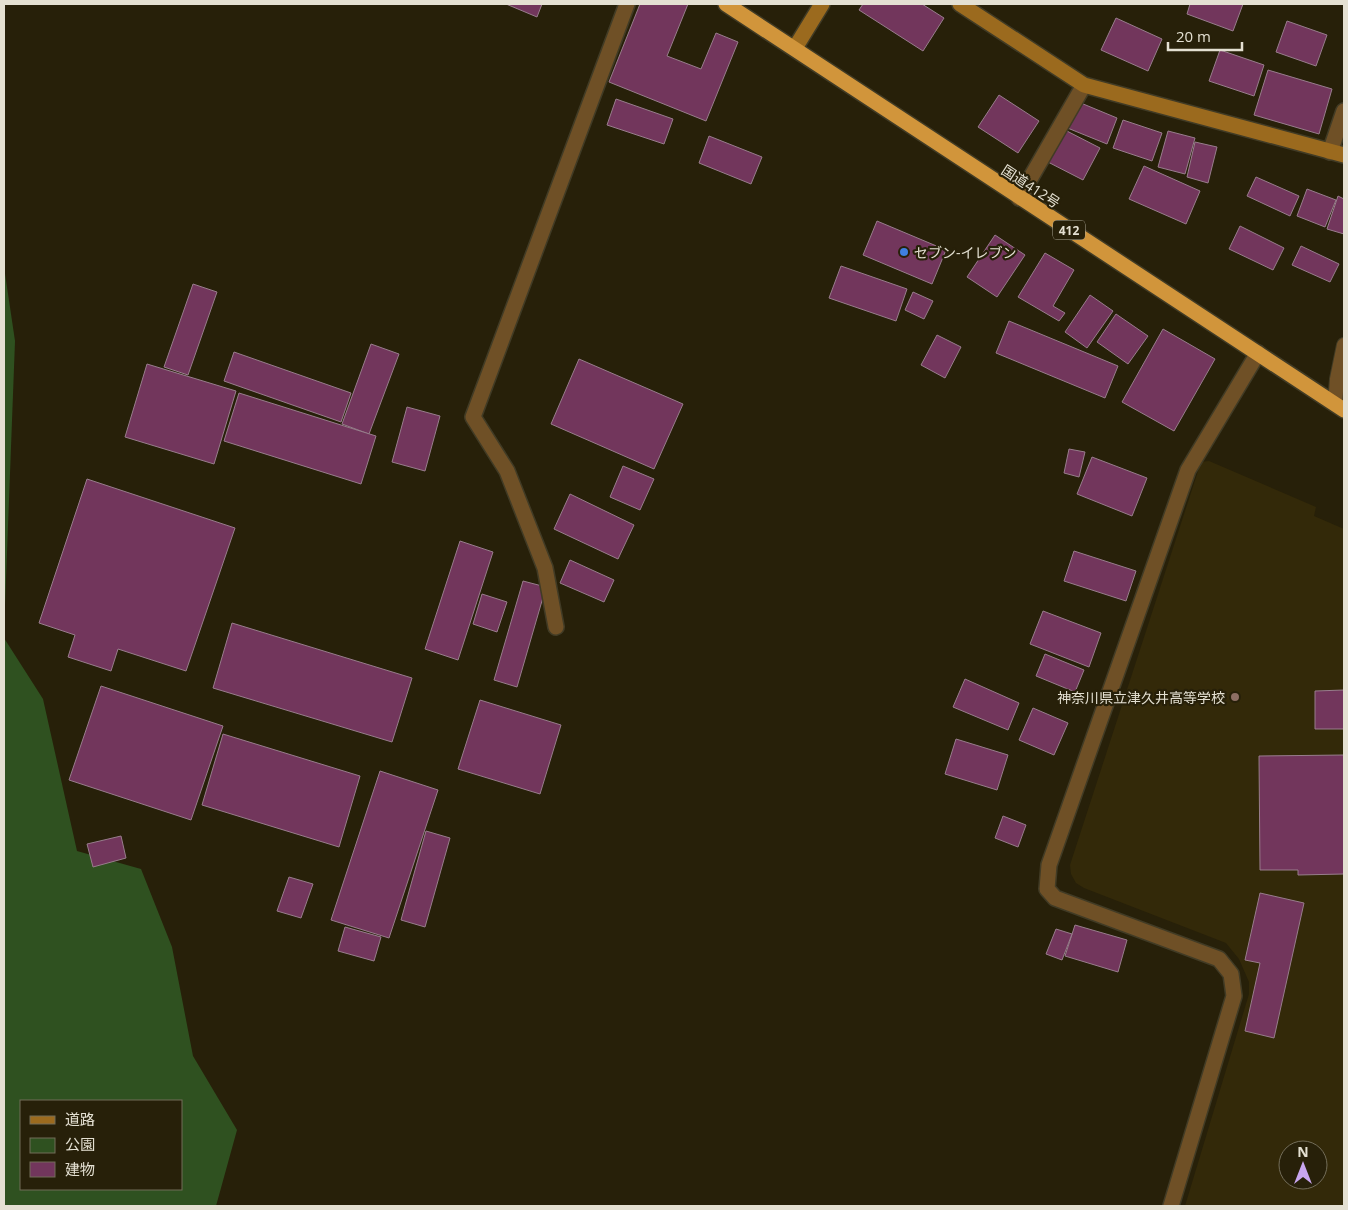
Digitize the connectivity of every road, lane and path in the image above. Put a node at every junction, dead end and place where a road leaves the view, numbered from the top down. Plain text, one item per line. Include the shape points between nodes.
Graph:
1 (627, 4) edge
2 (726, 4) edge
3 (822, 4) edge
4 (960, 4) edge
5 (794, 48) junction
6 (1084, 85) junction
7 (1344, 111) edge
8 (1337, 154) edge
9 (1019, 198) junction
10 (1344, 344) edge
11 (1258, 353) junction
12 (1340, 407) edge
13 (556, 627) dead end
14 (1171, 1206) edge

1 - 13 street via 473,417 507,471 545,568
2 - 5 highway, 国道412号 / 412
3 - 5 street
4 - 6 street
5 - 9 highway, 国道412号 / 412
6 - 8 street
6 - 9 street
7 - 8 street
9 - 11 highway, 国道412号 / 412
10 - 12 lane via 1337,379
11 - 12 highway, 国道412号 / 412
11 - 14 street via 1188,470 1049,865 1047,889 1055,898 1219,959 1231,974 1234,996

